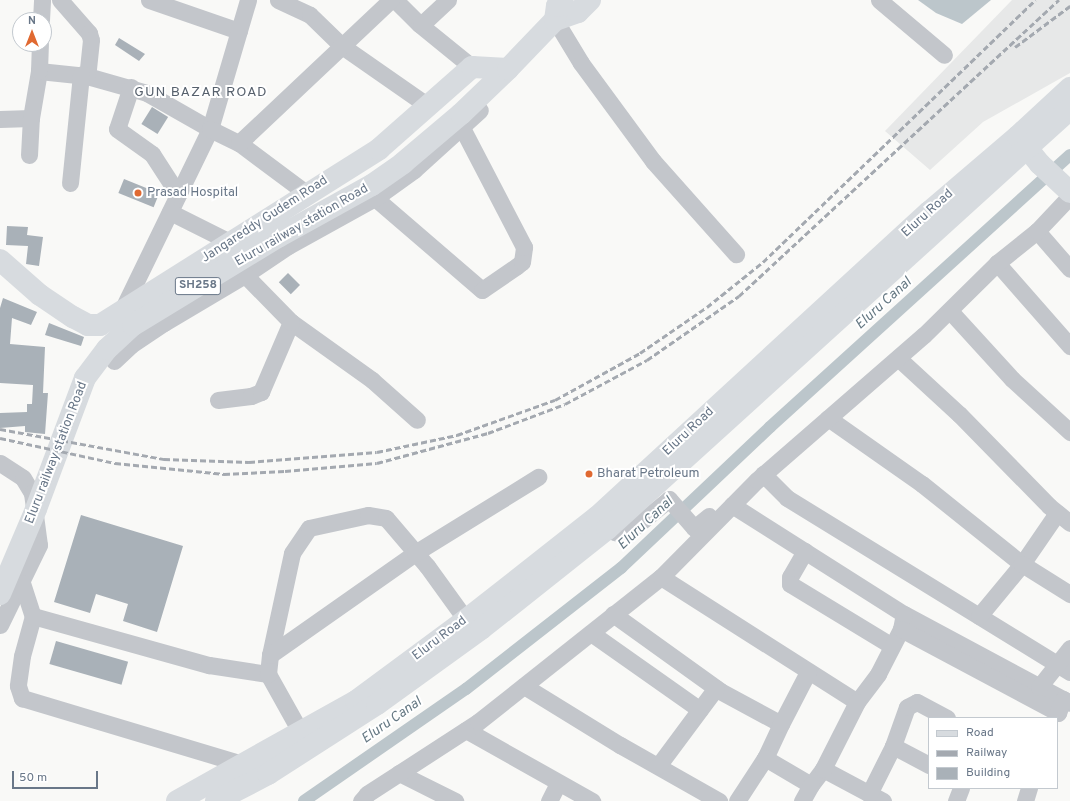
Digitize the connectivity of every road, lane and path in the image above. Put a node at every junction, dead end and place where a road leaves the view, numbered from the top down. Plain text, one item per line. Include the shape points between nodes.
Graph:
1 (42, 0) edge
2 (60, 0) edge
3 (149, 0) edge
4 (248, 0) edge
5 (278, 0) edge
6 (391, 0) edge
7 (395, 0) edge
8 (563, 0) edge
9 (590, 0) edge
10 (879, 0) edge
11 (41, 12) edge
12 (433, 13) edge
13 (555, 20) junction
14 (239, 31) junction
15 (342, 46) junction
16 (40, 52) edge
17 (944, 55) dead end
18 (472, 67) junction
19 (508, 69) junction
20 (39, 71) junction
21 (84, 75) junction
22 (131, 87) junction
23 (1070, 88) edge
24 (428, 106) junction
25 (1070, 109) edge
26 (31, 118) junction
27 (0, 119) edge
28 (462, 128) junction
29 (210, 129) junction
30 (239, 143) junction
31 (1029, 149) junction
32 (29, 155) dead end
33 (70, 182) dead end
34 (1065, 190) edge
35 (306, 193) junction
36 (178, 194) junction
37 (375, 198) junction
38 (170, 212) junction
39 (1036, 230) junction
40 (230, 242) junction
41 (736, 254) dead end
42 (0, 260) edge
43 (997, 263) junction
44 (1070, 269) edge
45 (246, 275) junction
46 (950, 311) junction
47 (121, 312) junction
48 (291, 322) junction
49 (1070, 346) edge
50 (898, 358) junction
51 (114, 361) dead end
52 (218, 400) dead end
53 (828, 418) junction
54 (418, 420) dead end
55 (1070, 432) edge
56 (0, 463) edge
57 (538, 477) dead end
58 (760, 477) junction
59 (737, 500) junction
60 (36, 509) junction
61 (710, 518) junction
62 (1064, 518) edge
63 (602, 523) junction
64 (805, 551) junction
65 (415, 553) junction
66 (1022, 564) junction
67 (661, 577) junction
68 (22, 583) junction
69 (0, 594) edge
70 (1070, 594) edge
71 (614, 614) junction
72 (33, 616) junction
73 (979, 616) junction
74 (466, 620) junction
75 (902, 621) junction
76 (0, 625) edge
77 (591, 633) junction
78 (892, 646) junction
79 (1070, 648) edge
80 (270, 655) junction
81 (808, 672) junction
82 (268, 674) junction
83 (1053, 675) edge
84 (524, 686) junction
85 (716, 688) junction
86 (857, 702) junction
87 (700, 710) junction
88 (1064, 710) edge
89 (945, 717) edge
90 (781, 724) junction
91 (466, 730) junction
92 (301, 733) junction
93 (893, 746) junction
94 (764, 758) junction
95 (928, 764) edge
96 (246, 765) junction
97 (658, 766) junction
98 (823, 769) junction
99 (399, 773) junction
100 (558, 783) junction
101 (811, 785) junction
102 (961, 789) edge
103 (1029, 789) edge
104 (366, 798) edge
105 (876, 798) edge
106 (177, 801) edge
107 (216, 801) edge
108 (455, 801) edge
109 (549, 801) edge
110 (592, 801) edge
111 (719, 801) edge
112 (737, 801) edge
113 (802, 801) edge
114 (956, 801) edge
115 (1025, 801) edge

1 - 11 street
2 - 21 street via 89,33 91,40
3 - 14 street
4 - 14 street
5 - 15 street via 310,15
6 - 15 street
7 - 12 street
8 - 13 main road via 557,6
9 - 13 main road via 578,12
10 - 17 street
12 - 18 street
13 - 19 main road
13 - 41 street via 581,63 649,155
14 - 29 street
15 - 24 street
15 - 30 street via 293,95
16 - 20 street
18 - 19 main road
18 - 24 main road, Jangareddy Gudem Road
19 - 28 street via 505,86
19 - 60 main road, Eluru railway station Road / SH258 via 461,114 378,180 133,325 107,349 85,378
20 - 21 street
20 - 26 street
21 - 22 street
21 - 33 street
22 - 29 street via 147,93
22 - 36 street via 117,129 152,154
23 - 31 main road, Eluru Road
24 - 35 main road, Jangareddy Gudem Road via 379,149
25 - 31 main road, Eluru Road
26 - 27 street
26 - 32 street
28 - 37 street via 414,170
28 - 37 street via 524,248 522,262 482,290
29 - 30 street
29 - 36 street
30 - 35 street
31 - 34 main road
31 - 63 main road, Eluru Road via 929,212
34 - 39 street
35 - 40 main road, Jangareddy Gudem Road
36 - 38 street
37 - 45 street via 288,246
38 - 40 street
38 - 47 street
39 - 43 street
39 - 44 street
40 - 47 main road, Jangareddy Gudem Road
42 - 47 main road, Jangareddy Gudem Road via 40,295 88,325 100,325
43 - 46 street
43 - 49 street
45 - 48 street
45 - 51 street via 164,322 131,345
46 - 50 street
46 - 55 street via 1012,378
48 - 52 street via 261,392 251,396
48 - 54 street via 372,380
50 - 53 street
50 - 62 street via 959,414
53 - 58 street
53 - 66 street via 922,484
56 - 60 street via 23,478 32,493
57 - 65 street
58 - 59 street
58 - 73 street via 787,498
59 - 61 street
59 - 64 street
60 - 68 street via 39,545
60 - 69 main road, Eluru railway station Road / SH258
61 - 63 street via 694,528 669,499 632,530 615,532
61 - 67 street
62 - 66 street
63 - 74 main road, Eluru Road
63 - 107 main road, Eluru Road via 481,629 377,704 268,774
64 - 75 street
64 - 78 street via 790,577 790,584
65 - 74 street
65 - 80 street
65 - 80 street via 386,518 378,516 368,515 309,528 292,553
66 - 70 street
66 - 73 street
67 - 71 street
67 - 81 street
68 - 72 street
68 - 76 street
71 - 77 street
71 - 85 street
72 - 82 street via 209,665
72 - 96 street via 22,656 18,686 22,698
73 - 83 street
74 - 92 main road, Eluru Road via 356,701
75 - 78 street
75 - 83 street
75 - 88 street
77 - 84 street
77 - 87 street
78 - 86 street via 878,674
79 - 83 street
80 - 82 street
81 - 86 street
81 - 90 street
82 - 92 street
83 - 88 street
84 - 91 street
84 - 97 street
85 - 87 street
85 - 90 street
86 - 98 street
87 - 97 street
89 - 93 street via 925,705 911,704 907,707
90 - 94 street
91 - 99 street
91 - 100 street
92 - 96 main road, Eluru Road
93 - 95 street
93 - 105 street
94 - 101 street
94 - 112 street
96 - 106 main road, Eluru Road
97 - 111 street
98 - 101 street
98 - 105 street
99 - 104 street
99 - 108 street
100 - 109 street
100 - 110 street
101 - 113 street
102 - 114 street
103 - 115 street

